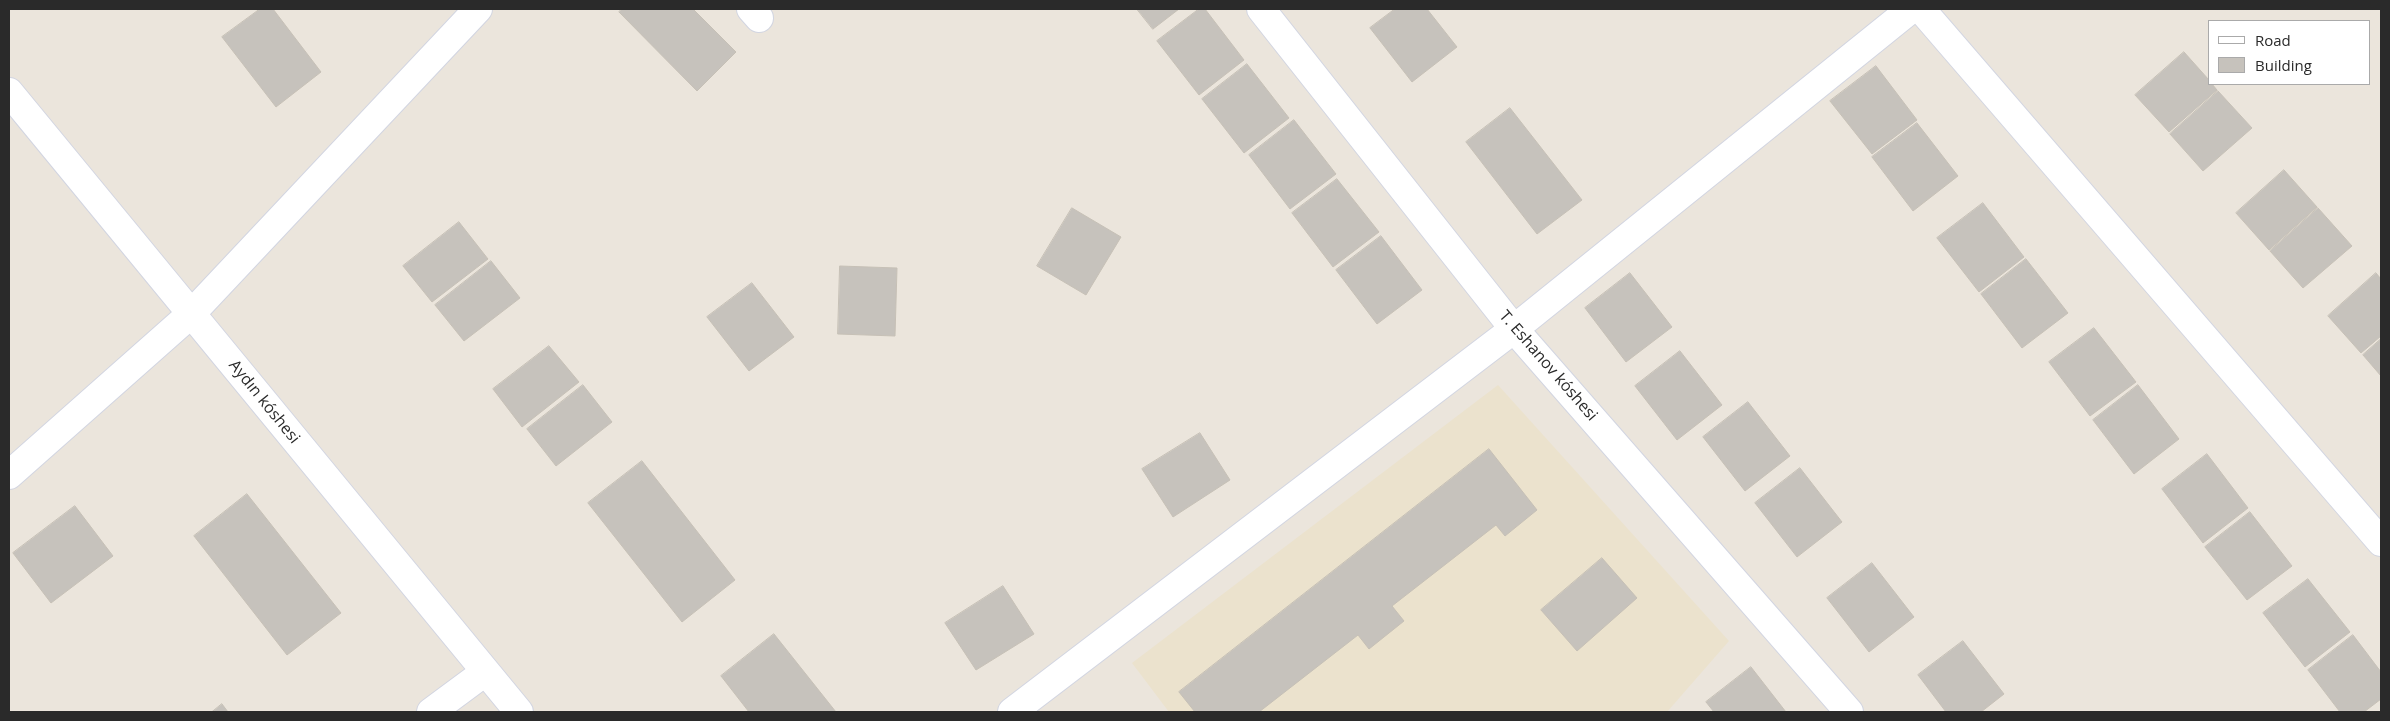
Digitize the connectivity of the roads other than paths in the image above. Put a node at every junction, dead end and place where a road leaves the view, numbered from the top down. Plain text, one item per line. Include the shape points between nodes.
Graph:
1 (478, 9) edge
2 (1261, 9) edge
3 (1911, 9) edge
4 (1921, 9) edge
5 (9, 92) edge
6 (192, 313) junction
7 (1514, 329) junction
8 (9, 475) edge
9 (2381, 542) edge
10 (485, 672) junction
11 (431, 712) edge
12 (519, 712) edge
13 (1012, 712) edge
14 (1849, 712) edge

1 - 6 street
2 - 7 street, T. Eshanov kóshesi
3 - 7 street
4 - 9 street
5 - 6 street, Aydın kóshesi
6 - 8 street
6 - 10 street, Aydın kóshesi
7 - 13 street
7 - 14 street, T. Eshanov kóshesi
10 - 11 street
10 - 12 street, Aydın kóshesi

